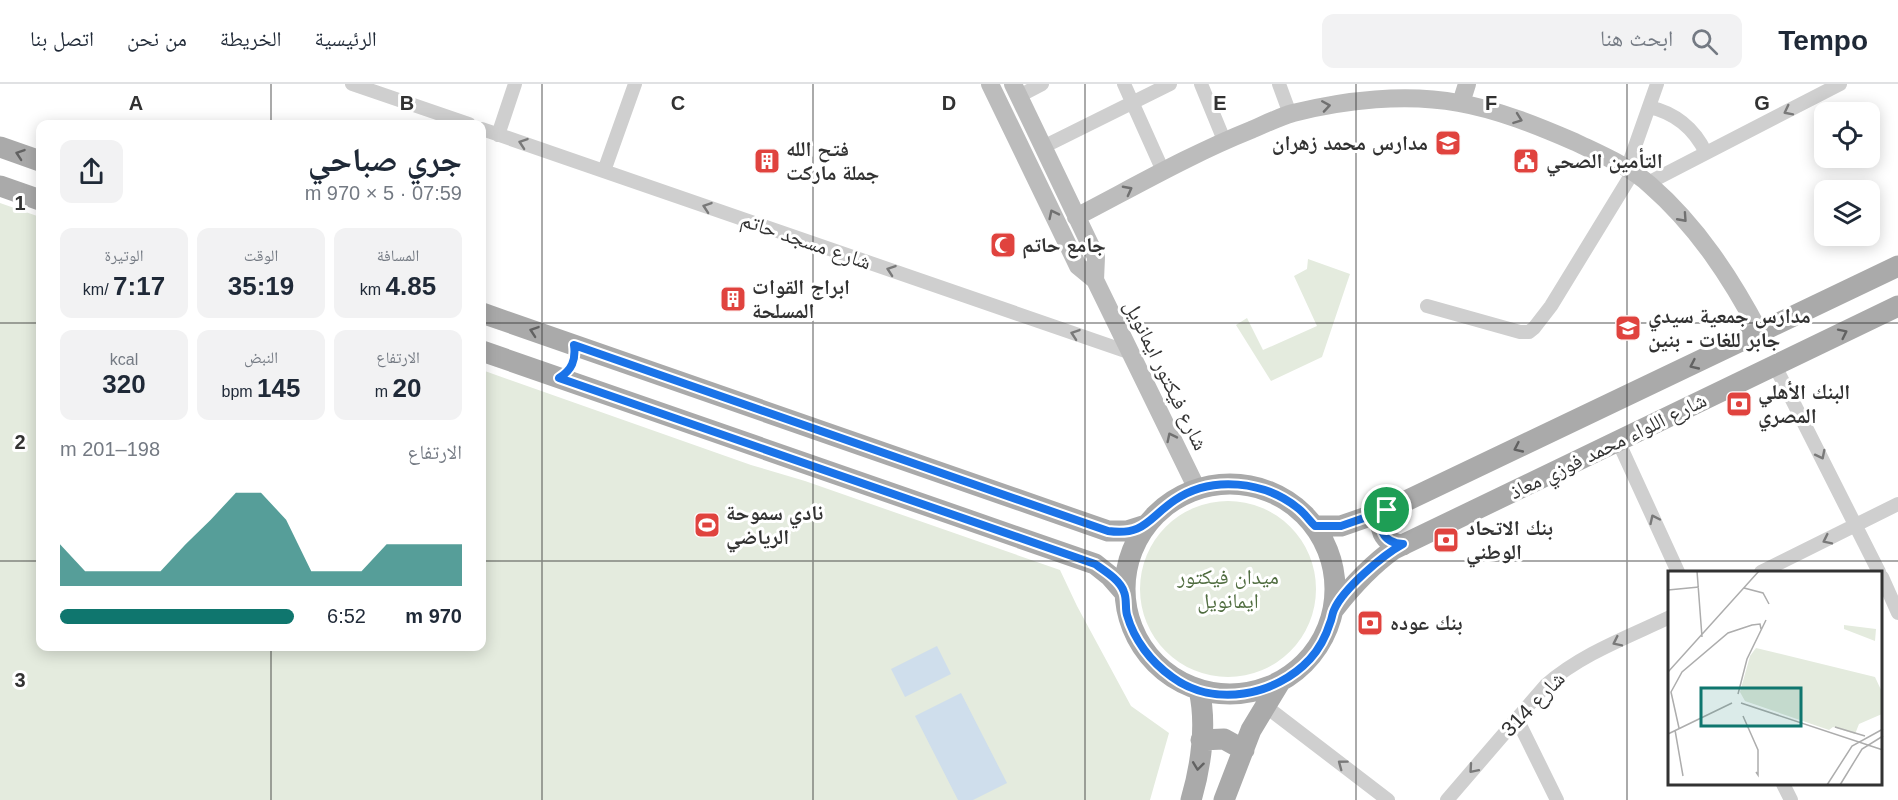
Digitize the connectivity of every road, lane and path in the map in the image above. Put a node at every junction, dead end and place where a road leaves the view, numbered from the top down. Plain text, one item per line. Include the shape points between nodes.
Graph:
1 (352, 84) edge
2 (515, 84) edge
3 (635, 84) edge
4 (990, 84) edge
5 (1042, 84) edge
6 (1124, 84) edge
7 (1170, 84) edge
8 (1201, 84) edge
9 (1279, 84) edge
10 (1467, 84) edge
11 (1657, 84) edge
12 (1840, 84) edge
13 (1016, 90) edge
14 (1437, 92) edge
15 (1133, 103) junction
16 (1461, 103) junction
17 (1649, 107) junction
18 (1290, 114) junction
19 (457, 120) edge
20 (486, 130) edge
21 (498, 135) junction
22 (1224, 140) junction
23 (0, 147) edge
24 (1043, 147) junction
25 (1706, 153) junction
26 (36, 160) edge
27 (604, 171) junction
28 (1163, 171) junction
29 (1630, 171) junction
30 (1648, 183) junction
31 (0, 186) edge
32 (36, 199) edge
33 (1076, 217) junction
34 (1898, 266) edge
35 (1095, 280) junction
36 (1427, 306) dead end
37 (1898, 306) edge
38 (486, 314) edge
39 (1760, 333) junction
40 (574, 345) junction
41 (486, 352) edge
42 (1131, 353) junction
43 (1775, 366) junction
44 (559, 378) junction
45 (1618, 441) junction
46 (1197, 489) junction
47 (1898, 504) edge
48 (1387, 510) junction
49 (1146, 525) junction
50 (1856, 525) junction
51 (1315, 526) junction
52 (1403, 544) junction
53 (1678, 571) edge
54 (1763, 571) edge
55 (1879, 571) edge
56 (1883, 582) edge
57 (1124, 591) junction
58 (1334, 609) junction
59 (1898, 613) edge
60 (1668, 617) edge
61 (1280, 682) junction
62 (1199, 690) junction
63 (1264, 705) junction
64 (1517, 719) junction
65 (1201, 740) junction
66 (1244, 750) junction
67 (1784, 785) edge
68 (1191, 800) edge
69 (1224, 800) edge
70 (1388, 800) edge
71 (1447, 800) edge
72 (1557, 800) edge
73 (1791, 800) edge

1 - 19 street
2 - 21 street
3 - 27 street
35 -> 4 street, شارع فيكتور ايمانويل via 1078,266
5 - 13 street
6 - 15 street
7 - 15 street
8 - 22 street
9 - 18 street
10 - 16 street
11 - 17 street
12 -> 25 street
13 - 24 street, شارع فيكتور ايمانويل
14 - 16 street
18 -> 14 street
15 - 24 street
15 - 28 street
16 -> 29 street via 1550,131
17 - 25 street via 1684,122
17 - 29 street
18 - 22 street
20 - 21 street, شارع مسجد حاتم
27 -> 21 street, شارع مسجد حاتم
22 - 28 street
26 -> 23 main road
24 - 33 street, شارع فيكتور ايمانويل
25 - 30 street
42 -> 27 street, شارع مسجد حاتم
33 -> 28 street
29 - 30 street
29 - 36 street via 1551,306 1529,332
30 -> 39 street via 1692,228 1742,299
31 - 32 main road
33 - 35 street, شارع فيكتور ايمانويل via 1096,257
34 - 39 main road, شارع اللواء محمد فوزي معاذ
35 - 42 street, شارع فيكتور ايمانويل
43 -> 37 main road, شارع اللواء محمد فوزي معاذ
40 -> 38 main road
39 -> 48 main road, شارع اللواء محمد فوزي معاذ
40 - 44 main road via 576,353 571,368
40 - 49 main road via 1108,531
41 - 44 main road
46 -> 42 street, شارع فيكتور ايمانويل
43 - 45 main road, شارع اللواء محمد فوزي معاذ
43 -> 50 street
44 - 57 main road via 1095,564
45 - 52 main road, شارع اللواء محمد فوزي معاذ
53 -> 45 street
46 - 49 main road via 1169,504
46 - 51 main road via 1229,484 1261,489 1300,510
47 - 50 street
48 - 51 main road, شارع اللواء محمد فوزي معاذ via 1341,526
48 - 52 main road via 1380,525 1382,533 1387,540
49 - 57 main road via 1128,562
50 -> 54 street
50 - 55 street
51 - 58 main road via 1334,573
52 - 58 main road, شارع اللواء محمد فوزي معاذ via 1376,562
56 - 59 street
57 - 62 main road via 1135,637 1151,660 1173,678
58 - 61 main road via 1311,658
60 -> 64 street, شارع 314 via 1571,666 1546,685
61 - 62 main road via 1231,695
61 - 63 main road
62 - 65 main road
63 - 66 main road
70 -> 63 street
64 -> 71 street, شارع 314
64 - 72 street
65 - 66 main road via 1224,739
65 -> 68 main road
66 - 69 main road
67 - 73 street

